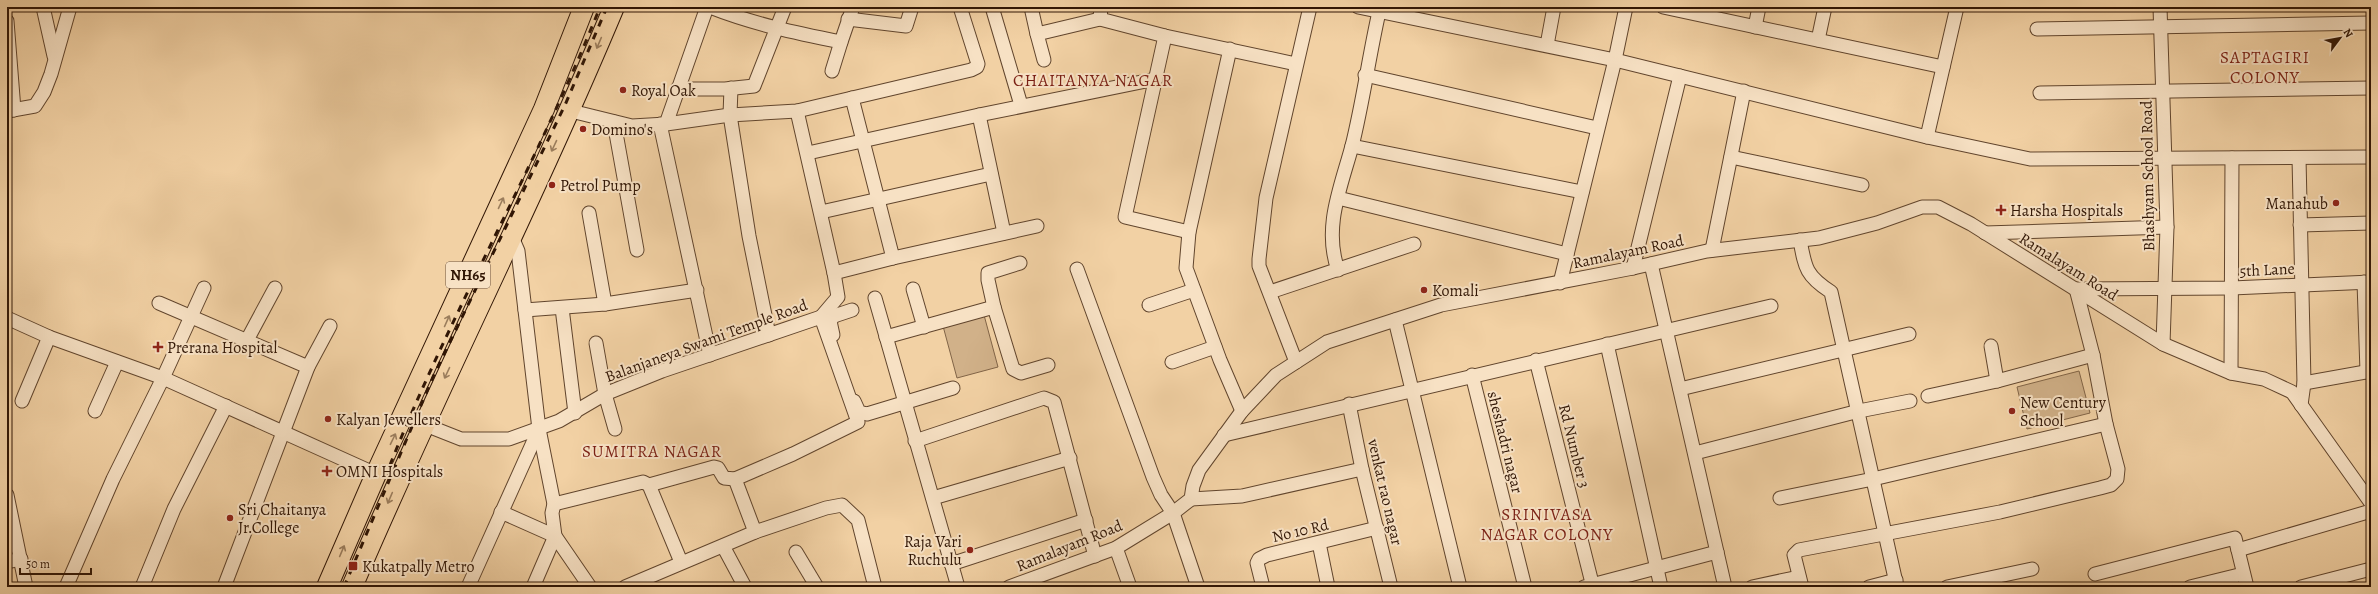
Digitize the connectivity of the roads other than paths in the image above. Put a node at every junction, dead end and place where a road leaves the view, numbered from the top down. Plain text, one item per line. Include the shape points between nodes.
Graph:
1 (44, 7) edge
2 (70, 7) edge
3 (584, 7) edge
4 (614, 7) edge
5 (707, 7) edge
6 (710, 7) edge
7 (785, 7) edge
8 (912, 7) edge
9 (960, 7) edge
10 (992, 7) edge
11 (1031, 7) edge
12 (1310, 7) edge
13 (1358, 7) edge
14 (1554, 7) edge
15 (1626, 7) edge
16 (1663, 7) edge
17 (1759, 7) edge
18 (1825, 7) edge
19 (1957, 7) edge
20 (2160, 7) edge
21 (1693, 10) edge
22 (1379, 12) junction
23 (851, 13) edge
24 (1101, 13) edge
25 (7, 21) edge
26 (2371, 23) edge
27 (1755, 26) junction
28 (2160, 27) junction
29 (2037, 29) dead end
30 (777, 30) junction
31 (1037, 34) junction
32 (1165, 36) junction
33 (1818, 40) junction
34 (841, 42) junction
35 (1547, 45) junction
36 (1230, 50) junction
37 (55, 59) junction
38 (1044, 60) dead end
39 (1615, 60) junction
40 (1296, 64) junction
41 (1943, 66) junction
42 (832, 71) dead end
43 (1365, 75) junction
44 (1680, 76) junction
45 (1156, 79) junction
46 (731, 88) junction
47 (2371, 88) edge
48 (677, 89) junction
49 (1744, 91) junction
50 (2162, 91) junction
51 (550, 93) junction
52 (2040, 93) dead end
53 (852, 98) junction
54 (1021, 106) junction
55 (572, 108) junction
56 (10, 111) edge
57 (797, 111) junction
58 (730, 115) junction
59 (979, 115) junction
60 (614, 122) junction
61 (663, 124) junction
62 (1597, 128) junction
63 (1927, 137) junction
64 (862, 141) junction
65 (1352, 146) junction
66 (808, 153) junction
67 (1731, 157) junction
68 (2165, 157) junction
69 (2371, 157) edge
70 (2232, 158) junction
71 (2299, 158) junction
72 (991, 174) junction
73 (1862, 185) dead end
74 (1582, 192) junction
75 (1338, 198) junction
76 (880, 200) junction
77 (821, 212) junction
78 (589, 213) dead end
79 (2371, 223) edge
80 (2300, 225) junction
81 (1038, 226) dead end
82 (2166, 227) junction
83 (1189, 232) junction
84 (1004, 233) junction
85 (1985, 233) junction
86 (512, 237) junction
87 (1800, 240) junction
88 (1414, 244) dead end
89 (637, 250) dead end
90 (1712, 250) junction
91 (1567, 254) junction
92 (893, 258) junction
93 (1020, 263) dead end
94 (1651, 264) junction
95 (1634, 268) junction
96 (1077, 269) dead end
97 (1338, 270) junction
98 (834, 273) junction
99 (1560, 282) junction
100 (2367, 282) edge
101 (2301, 284) junction
102 (2165, 287) junction
103 (204, 288) dead end
104 (275, 288) dead end
105 (2232, 288) junction
106 (913, 289) dead end
107 (2076, 289) junction
108 (697, 290) junction
109 (1194, 290) junction
110 (1270, 292) junction
111 (875, 298) dead end
112 (159, 303) dead end
113 (605, 304) junction
114 (1149, 305) dead end
115 (1770, 306) dead end
116 (994, 307) junction
117 (562, 308) junction
118 (525, 310) junction
119 (852, 310) dead end
120 (191, 317) junction
121 (821, 317) junction
122 (7, 318) edge
123 (1395, 320) junction
124 (330, 326) dead end
125 (924, 327) junction
126 (1666, 330) junction
127 (1909, 334) dead end
128 (769, 335) junction
129 (49, 337) junction
130 (886, 337) junction
131 (246, 342) junction
132 (596, 342) dead end
133 (1606, 344) junction
134 (2162, 344) junction
135 (1991, 346) dead end
136 (1215, 347) junction
137 (1844, 351) junction
138 (710, 355) junction
139 (2093, 355) junction
140 (1536, 360) junction
141 (117, 362) junction
142 (1172, 362) dead end
143 (1296, 362) junction
144 (1048, 364) dead end
145 (308, 367) junction
146 (2369, 371) edge
147 (2230, 373) junction
148 (1472, 375) junction
149 (163, 378) junction
150 (1997, 381) junction
151 (2304, 383) junction
152 (953, 388) dead end
153 (1680, 389) junction
154 (1412, 390) junction
155 (605, 394) junction
156 (1928, 396) dead end
157 (22, 401) dead end
158 (1910, 401) dead end
159 (905, 402) junction
160 (1349, 404) junction
161 (2301, 405) junction
162 (226, 406) junction
163 (94, 411) dead end
164 (1242, 411) junction
165 (1859, 411) junction
166 (575, 413) junction
167 (423, 424) junction
168 (2106, 424) junction
169 (539, 429) junction
170 (615, 429) dead end
171 (284, 434) junction
172 (1224, 435) junction
173 (915, 441) junction
174 (1695, 453) junction
175 (1070, 458) junction
176 (1362, 469) junction
177 (376, 474) junction
178 (735, 479) junction
179 (1873, 479) junction
180 (649, 485) junction
181 (7, 495) edge
182 (933, 498) junction
183 (1780, 498) dead end
184 (1191, 499) junction
185 (2371, 503) edge
186 (554, 504) junction
187 (2371, 511) edge
188 (501, 512) junction
189 (1173, 513) junction
190 (1086, 520) junction
191 (1377, 528) junction
192 (755, 532) junction
193 (1884, 533) junction
194 (555, 536) junction
195 (2235, 538) junction
196 (1319, 543) junction
197 (723, 546) junction
198 (1116, 548) junction
199 (796, 552) dead end
200 (1717, 552) junction
201 (1095, 556) junction
202 (21, 559) junction
203 (7, 562) edge
204 (681, 562) junction
205 (951, 564) junction
206 (1657, 568) junction
207 (2032, 569) dead end
208 (2371, 569) edge
209 (2095, 574) dead end
210 (2243, 574) junction
211 (1800, 582) edge
212 (1896, 584) edge
213 (1017, 586) edge
214 (1590, 586) edge
215 (26, 587) edge
216 (66, 587) edge
217 (142, 587) edge
218 (224, 587) edge
219 (327, 587) edge
220 (352, 587) edge
221 (468, 587) edge
222 (534, 587) edge
223 (590, 587) edge
224 (625, 587) edge
225 (745, 587) edge
226 (817, 587) edge
227 (876, 587) edge
228 (958, 587) edge
229 (1130, 587) edge
230 (1198, 587) edge
231 (1262, 587) edge
232 (1328, 587) edge
233 (1392, 587) edge
234 (1460, 587) edge
235 (1525, 587) edge
236 (1661, 587) edge
237 (1725, 587) edge
238 (1752, 587) edge
239 (1869, 587) edge
240 (1947, 587) edge
241 (2190, 587) edge
242 (2248, 587) edge
243 (2301, 587) edge

1 - 37 street
2 - 37 street
3 - 51 highway, NH65
4 -> 55 highway, NH65
5 - 48 street
6 - 30 street
7 - 30 street
8 - 23 street via 906,26
9 - 53 street via 978,63 977,67 921,83
10 - 54 street
11 - 31 street
12 - 40 street
13 - 22 street
14 - 35 street
15 - 39 street
16 - 21 street
17 - 27 street
18 - 33 street
19 - 41 street
20 - 28 street, Bhashyam School Road
21 - 27 street
22 - 35 street
22 - 43 street
23 - 34 street
24 - 31 street
24 - 32 street
25 - 56 street
26 - 28 street
27 - 33 street
28 - 29 street
28 - 50 street, Bhashyam School Road
30 - 34 street
30 - 46 street via 757,83 749,88
31 - 38 street
32 - 36 street
32 - 45 street
33 - 41 street
34 - 42 street
35 - 39 street
36 - 40 street
36 - 83 street
37 - 56 street via 44,92 34,106
39 - 44 street
39 - 62 street
40 - 110 street via 1266,198 1259,259 1259,266
41 - 63 street
43 - 62 street
43 - 65 street
44 - 49 street
44 - 95 street
45 - 54 street
45 - 83 street via 1125,217
46 - 48 street
46 - 58 street
47 - 50 street
48 - 61 street
49 - 63 street
49 - 67 street
50 - 52 street
50 - 68 street, Bhashyam School Road
51 - 55 highway
177 -> 51 highway, NH65
53 - 57 street
53 - 64 street
54 - 59 street
55 - 60 street
55 -> 86 highway, NH65
57 - 58 street
57 - 66 street
58 - 61 street
58 - 128 street via 749,236
59 - 64 street
59 - 72 street
60 - 61 street via 632,126
60 - 89 street
61 - 108 street
62 - 74 street
63 - 68 street via 2030,159
64 - 66 street
64 - 76 street
65 - 74 street
65 - 75 street
66 - 77 street
67 - 73 street
67 - 90 street
68 - 70 street
68 - 82 street, Bhashyam School Road
69 - 71 street
70 - 71 street
70 - 105 street
71 - 80 street
72 - 76 street
72 - 84 street
74 - 91 street
75 - 91 street
75 - 97 street via 1330,229
76 - 77 street
76 - 92 street
77 - 98 street
78 - 113 street
79 - 80 street
80 - 101 street
81 - 84 street
82 - 85 street
82 - 102 street, Bhashyam School Road
83 - 109 street via 1186,268
84 - 92 street
85 - 87 street, Ramalayam Road via 1938,207 1922,207 1877,223 1819,238
85 - 107 street, Ramalayam Road
86 - 118 street via 518,251
86 -> 167 highway, NH65
87 - 90 street, Ramalayam Road
87 - 137 street via 1808,274 1831,292
88 - 97 street
90 - 94 street, Ramalayam Road
91 - 99 street
92 - 98 street
93 - 116 street via 988,273
94 - 95 street, Ramalayam Road
94 - 126 street
95 - 99 street, Ramalayam Road
96 - 189 street via 1153,477
97 - 110 street
98 - 121 street via 838,297
99 - 123 street, Ramalayam Road via 1441,305
100 - 101 street, 5th Lane
100 - 146 street
101 - 105 street, 5th Lane
101 - 151 street
102 - 105 street, 5th Lane
102 - 107 street, 5th Lane
102 - 134 street, Bhashyam School Road
103 - 120 street
104 - 131 street
105 - 147 street
106 - 125 street
107 - 134 street, Ramalayam Road
107 - 139 street
108 - 113 street
108 - 138 street
109 - 114 street
109 - 136 street
110 - 143 street
111 - 130 street
112 - 120 street
113 - 117 street
115 - 126 street
116 - 125 street
116 - 144 street via 1013,369 1021,373
117 - 118 street
117 - 166 street
118 - 169 street
119 - 159 street via 834,316 830,326 856,408 862,414 867,414
120 - 131 street
120 - 149 street
121 - 128 street, Balanjaneya Swami Temple Road
121 - 178 street via 858,422
122 - 129 street
123 - 143 street, Ramalayam Road via 1326,342
123 - 154 street
124 - 145 street
125 - 130 street
126 - 133 street
126 - 153 street
127 - 137 street
128 - 138 street, Balanjaneya Swami Temple Road
129 - 141 street
129 - 157 street
130 - 159 street
131 - 145 street
132 - 155 street
133 - 140 street
133 - 206 street
134 - 147 street, Ramalayam Road
135 - 150 street
136 - 142 street
136 - 164 street
137 - 153 street
137 - 165 street
138 - 155 street, Balanjaneya Swami Temple Road
139 - 150 street
139 - 168 street
140 - 148 street
140 - 214 street, Rd Number 3
141 - 149 street
141 - 163 street
143 - 164 street, Ramalayam Road via 1276,375
145 - 171 street
146 - 151 street
147 - 161 street, Ramalayam Road via 2264,379 2292,392
148 - 154 street
148 - 235 street, sheshadri nagar
149 - 162 street
149 - 216 street via 113,479
150 - 156 street
151 - 161 street
152 - 159 street
153 - 174 street
154 - 160 street
154 - 234 street
155 - 166 street, Balanjaneya Swami Temple Road
155 - 170 street
158 - 165 street
159 - 173 street
160 - 172 street
160 - 176 street, venkat rao nagar
161 - 185 street, Ramalayam Road
162 - 171 street
162 - 217 street via 174,509
164 - 172 street, Ramalayam Road
165 - 174 street
165 - 179 street
166 - 169 street, Balanjaneya Swami Temple Road
167 - 169 street, Balanjaneya Swami Temple Road via 461,439 509,439
167 -> 220 highway, NH65
168 - 179 street
168 - 193 street via 2118,469 2117,479 2111,485 2000,512
169 - 186 street
169 - 188 street
171 - 177 street
171 - 218 street
172 - 184 street, Ramalayam Road via 1199,470
173 - 175 street via 1044,398 1054,402
173 - 182 street
174 - 200 street
175 - 182 street
175 - 190 street
176 - 184 street via 1242,496
176 - 191 street, venkat rao nagar
219 -> 177 highway, NH65
178 - 180 street via 724,478 718,468 714,467
178 - 192 street
179 - 183 street
179 - 193 street
180 - 186 street via 638,482
180 - 204 street
181 - 202 street
182 - 205 street
184 - 189 street, Ramalayam Road
186 - 194 street via 552,513
187 - 195 street
188 - 194 street
188 - 221 street
189 - 198 street, Ramalayam Road
189 - 230 street
190 - 201 street
190 - 205 street
191 - 196 street, No 10 Rd
191 - 233 street, venkat rao nagar
192 - 197 street
192 - 227 street via 842,505 858,520
193 - 211 street via 1798,550 1794,555
193 - 212 street
194 - 222 street
194 - 223 street
195 - 209 street
195 - 210 street
196 - 231 street, No 10 Rd via 1259,559 1257,563
196 - 232 street
197 - 204 street
197 - 225 street
198 - 201 street, Ramalayam Road
198 - 229 street
199 - 226 street
200 - 206 street
200 - 237 street
201 - 213 street, Ramalayam Road
202 - 203 street
202 - 215 street
204 - 224 street
205 - 228 street
206 - 214 street
206 - 236 street
207 - 240 street
208 - 243 street
210 - 241 street
210 - 242 street
211 - 238 street
212 - 239 street

